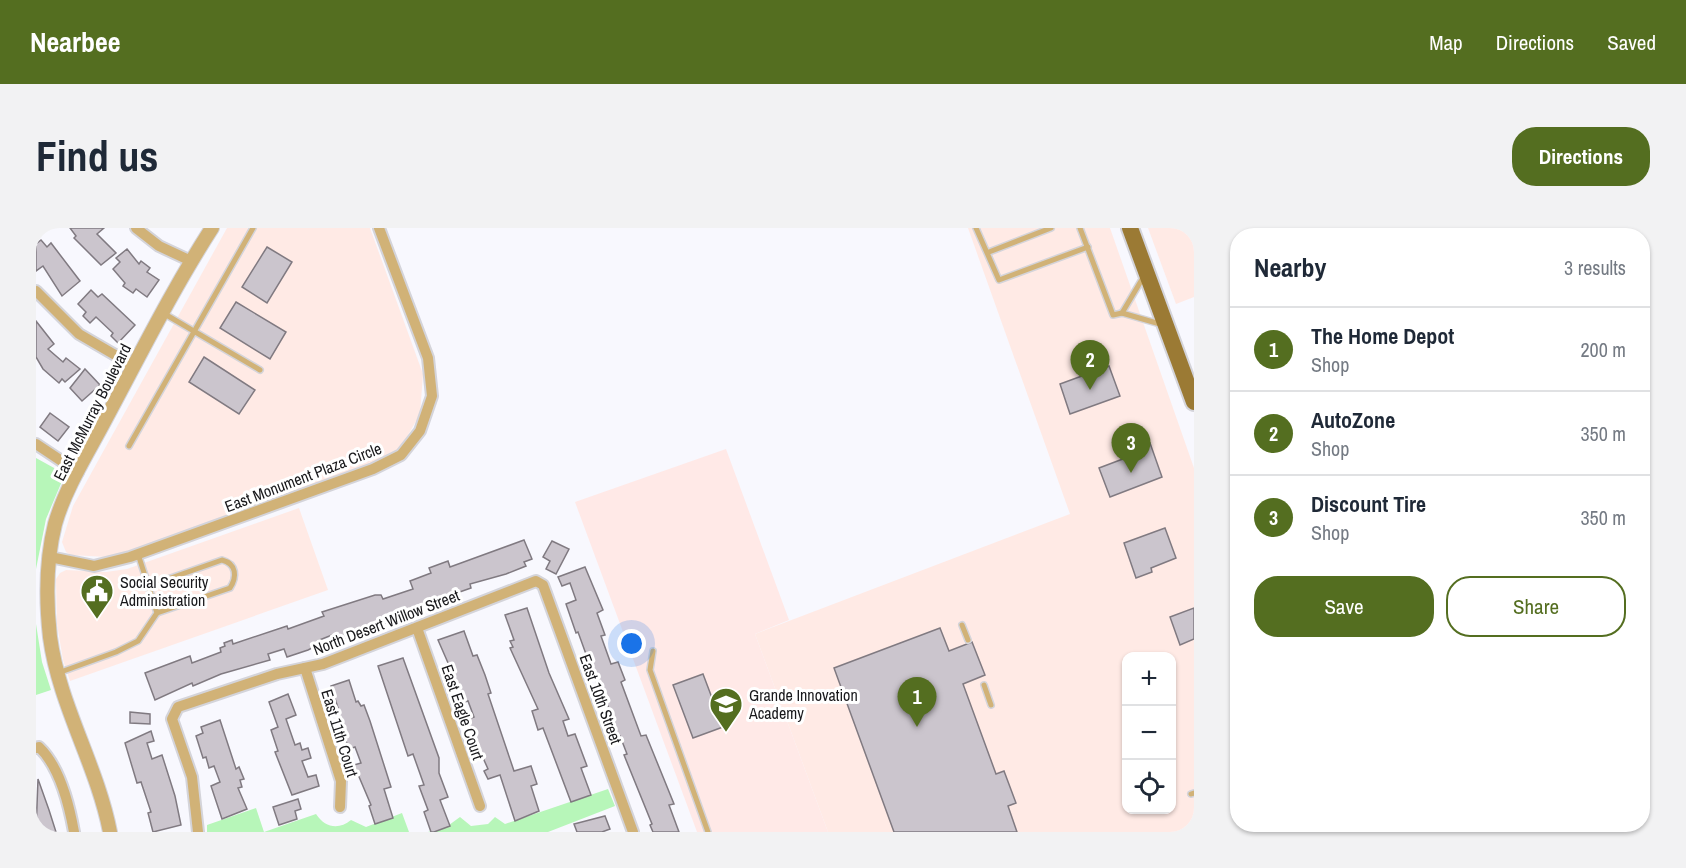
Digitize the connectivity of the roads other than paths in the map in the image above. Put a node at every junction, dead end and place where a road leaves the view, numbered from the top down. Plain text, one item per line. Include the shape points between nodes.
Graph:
1 (136, 228) edge
2 (212, 228) edge
3 (253, 228) edge
4 (379, 228) edge
5 (976, 228) edge
6 (1051, 228) edge
7 (1080, 228) edge
8 (1130, 228) edge
9 (1088, 247) junction
10 (988, 252) junction
11 (191, 261) junction
12 (1146, 272) junction
13 (36, 291) edge
14 (163, 313) junction
15 (1122, 313) junction
16 (1167, 326) junction
17 (194, 333) junction
18 (134, 366) junction
19 (260, 370) dead end
20 (1194, 402) edge
21 (36, 444) edge
22 (129, 446) dead end
23 (78, 472) junction
24 (138, 554) junction
25 (50, 557) junction
26 (536, 581) joint
27 (148, 586) junction
28 (157, 614) junction
29 (962, 625) dead end
30 (417, 628) junction
31 (968, 640) dead end
32 (653, 651) dead end
33 (304, 668) junction
34 (57, 673) junction
35 (984, 685) dead end
36 (991, 705) dead end
37 (37, 747) edge
38 (480, 806) dead end
39 (340, 807) dead end
40 (74, 832) edge
41 (110, 832) edge
42 (198, 832) edge
43 (633, 832) edge
44 (708, 832) edge

1 - 11 street via 159,246
2 - 11 street, East McMurray Boulevard
3 - 17 lane
4 - 24 street, East Monument Plaza Circle via 428,358 432,396 420,431 401,455 373,469
5 - 10 lane
6 - 10 lane
7 - 9 lane
8 - 12 main road
9 - 10 lane via 999,280
9 - 15 lane via 1113,315
11 - 14 street, East McMurray Boulevard
12 - 15 lane
12 - 16 main road
13 - 18 street via 79,334
14 - 17 lane
14 - 18 street, East McMurray Boulevard
15 - 16 lane
16 - 20 main road
17 - 19 lane
17 - 22 lane
18 - 23 street, East McMurray Boulevard
21 - 23 street
23 - 25 street, East McMurray Boulevard via 55,523
24 - 25 street, East Monument Plaza Circle via 94,566
24 - 27 lane
25 - 34 street, East McMurray Boulevard via 47,598
26 - 30 street, North Desert Willow Street
26 - 43 street, East 10th Street via 543,585
27 - 28 lane
27 - 28 lane via 222,560 235,570 230,588
28 - 34 lane via 138,641
29 - 31 lane
30 - 33 street, North Desert Willow Street
30 - 38 street, East Eagle Court
32 - 44 lane via 650,670
33 - 39 street, East 11th Court via 341,781
33 - 42 street, North Desert Willow Street via 178,707 172,720 192,777
34 - 41 street, East McMurray Boulevard
35 - 36 lane
37 - 40 street via 49,756 71,813

